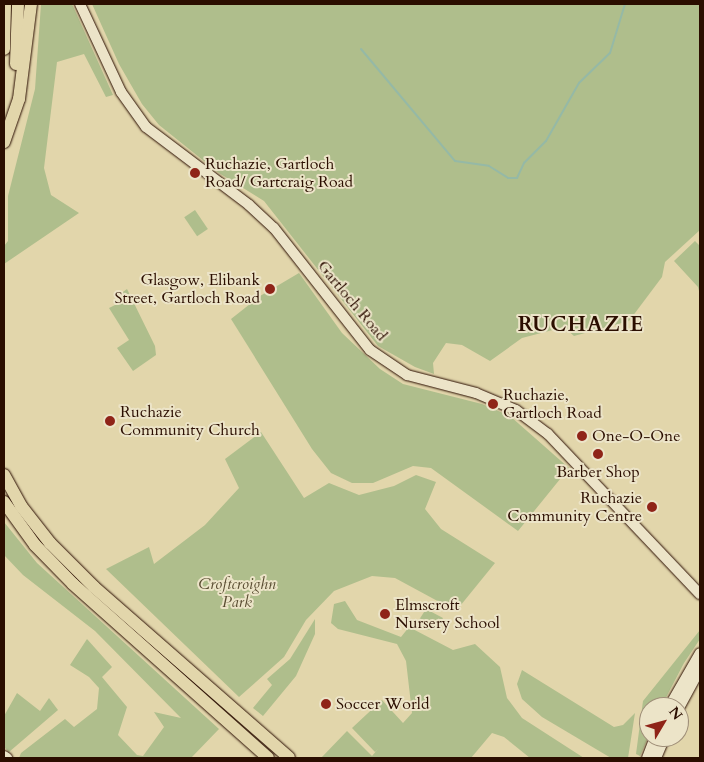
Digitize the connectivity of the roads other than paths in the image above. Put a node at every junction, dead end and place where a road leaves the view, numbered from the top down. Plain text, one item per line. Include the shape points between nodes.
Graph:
1 (5, 4) edge
2 (18, 4) edge
3 (31, 4) edge
4 (80, 4) edge
5 (4, 49) edge
6 (4, 142) edge
7 (4, 475) edge
8 (4, 502) edge
9 (700, 594) edge
10 (700, 654) edge
11 (700, 669) edge
12 (675, 697) edge
13 (685, 697) edge
14 (256, 728) junction
15 (4, 756) edge
16 (7, 758) edge
17 (267, 758) edge
18 (289, 758) edge
19 (297, 758) edge

1 - 5 highway
2 - 6 highway via 18,50
3 - 6 highway via 19,98
4 - 9 main road, Gartloch Road via 121,92 146,127 249,205 274,228 370,350 407,375 476,394 516,410 566,453
7 - 14 highway via 21,506 50,543 94,587
8 - 17 highway via 35,545 73,584
10 - 12 main road
11 - 13 main road
14 - 18 highway
14 - 19 highway
15 - 16 main road

